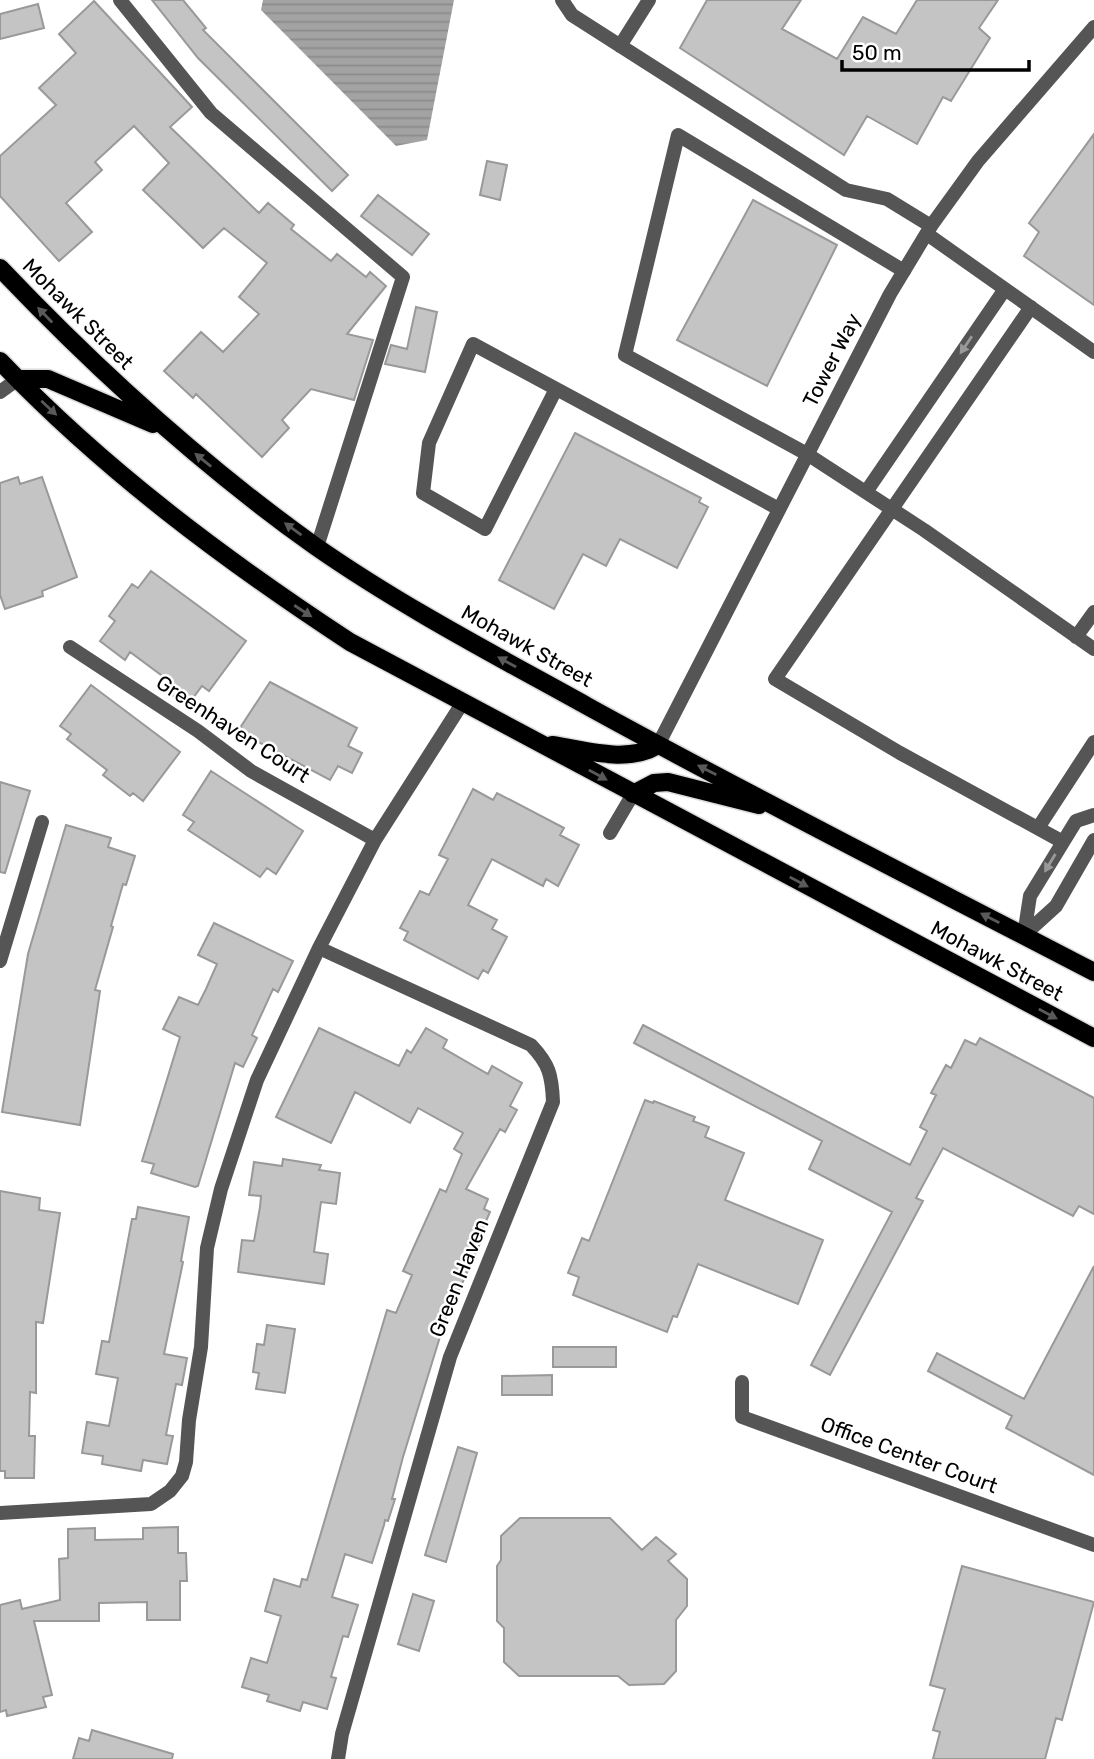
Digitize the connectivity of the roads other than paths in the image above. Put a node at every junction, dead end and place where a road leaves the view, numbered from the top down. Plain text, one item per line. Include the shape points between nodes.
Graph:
1 (120, 0) edge
2 (562, 0) edge
3 (649, 0) edge
4 (1094, 27) edge
5 (620, 46) junction
6 (929, 230) junction
7 (0, 268) edge
8 (904, 271) junction
9 (1005, 289) junction
10 (1031, 307) junction
11 (1094, 352) edge
12 (0, 361) edge
13 (18, 379) junction
14 (555, 389) junction
15 (0, 392) edge
16 (166, 430) junction
17 (807, 454) junction
18 (866, 492) junction
19 (779, 509) junction
20 (892, 509) junction
21 (317, 547) junction
22 (1094, 612) edge
23 (1076, 637) junction
24 (70, 647) dead end
25 (1094, 649) edge
26 (463, 702) junction
27 (1094, 742) edge
28 (538, 743) junction
29 (658, 745) junction
30 (633, 794) junction
31 (790, 813) junction
32 (1094, 816) edge
33 (42, 822) dead end
34 (1038, 828) junction
35 (610, 833) dead end
36 (375, 840) junction
37 (1094, 840) edge
38 (1063, 842) junction
39 (1024, 935) junction
40 (319, 948) junction
41 (0, 961) edge
42 (1094, 972) edge
43 (1094, 1038) edge
44 (743, 1381) dead end
45 (0, 1513) edge
46 (1094, 1545) edge
47 (338, 1759) edge

1 - 21 street via 211,113 403,277
2 - 5 street via 572,15
3 - 5 street
4 - 6 street, Tower Way via 978,161
5 - 6 street via 846,190 887,199
6 - 8 street, Tower Way
6 - 9 street
16 -> 7 main road, Mohawk Street via 68,340
8 - 17 street, Tower Way
8 - 17 street via 678,135 625,355
9 - 10 street
9 -> 18 street
10 - 11 street
10 - 20 street
12 - 13 main road, Mohawk Street
13 - 15 street
13 - 16 main road via 48,379
13 -> 26 main road, Mohawk Street via 118,473 270,590 351,642
14 - 14 street via 473,344 429,443 423,493 485,529
14 - 19 street
21 -> 16 main road, Mohawk Street
17 - 18 street
17 - 19 street, Tower Way
18 - 20 street
19 - 29 street, Tower Way
20 - 23 street
20 - 34 street via 775,679
29 -> 21 main road, Mohawk Street via 398,599
22 - 23 street
23 - 25 street
24 - 36 street, Greenhaven Court via 251,771
26 - 28 main road, Mohawk Street
26 - 36 street
27 - 34 street
28 - 29 main road via 615,755 635,755
28 -> 30 main road, Mohawk Street
31 -> 29 main road, Mohawk Street
30 - 31 main road via 654,783 668,782
30 - 35 street
30 -> 43 main road, Mohawk Street
39 -> 31 main road, Mohawk Street
32 - 38 street via 1076,821
33 - 41 street
34 - 38 street
36 - 40 street
37 - 39 street via 1056,906
38 -> 39 street via 1030,896
39 - 42 main road, Mohawk Street
40 - 45 street via 257,1080 221,1189 206,1248 201,1347 182,1476 151,1504
40 - 47 street, Green Haven via 531,1045 544,1059 552,1079 553,1102 450,1357
44 - 46 street, Office Center Court via 742,1416

